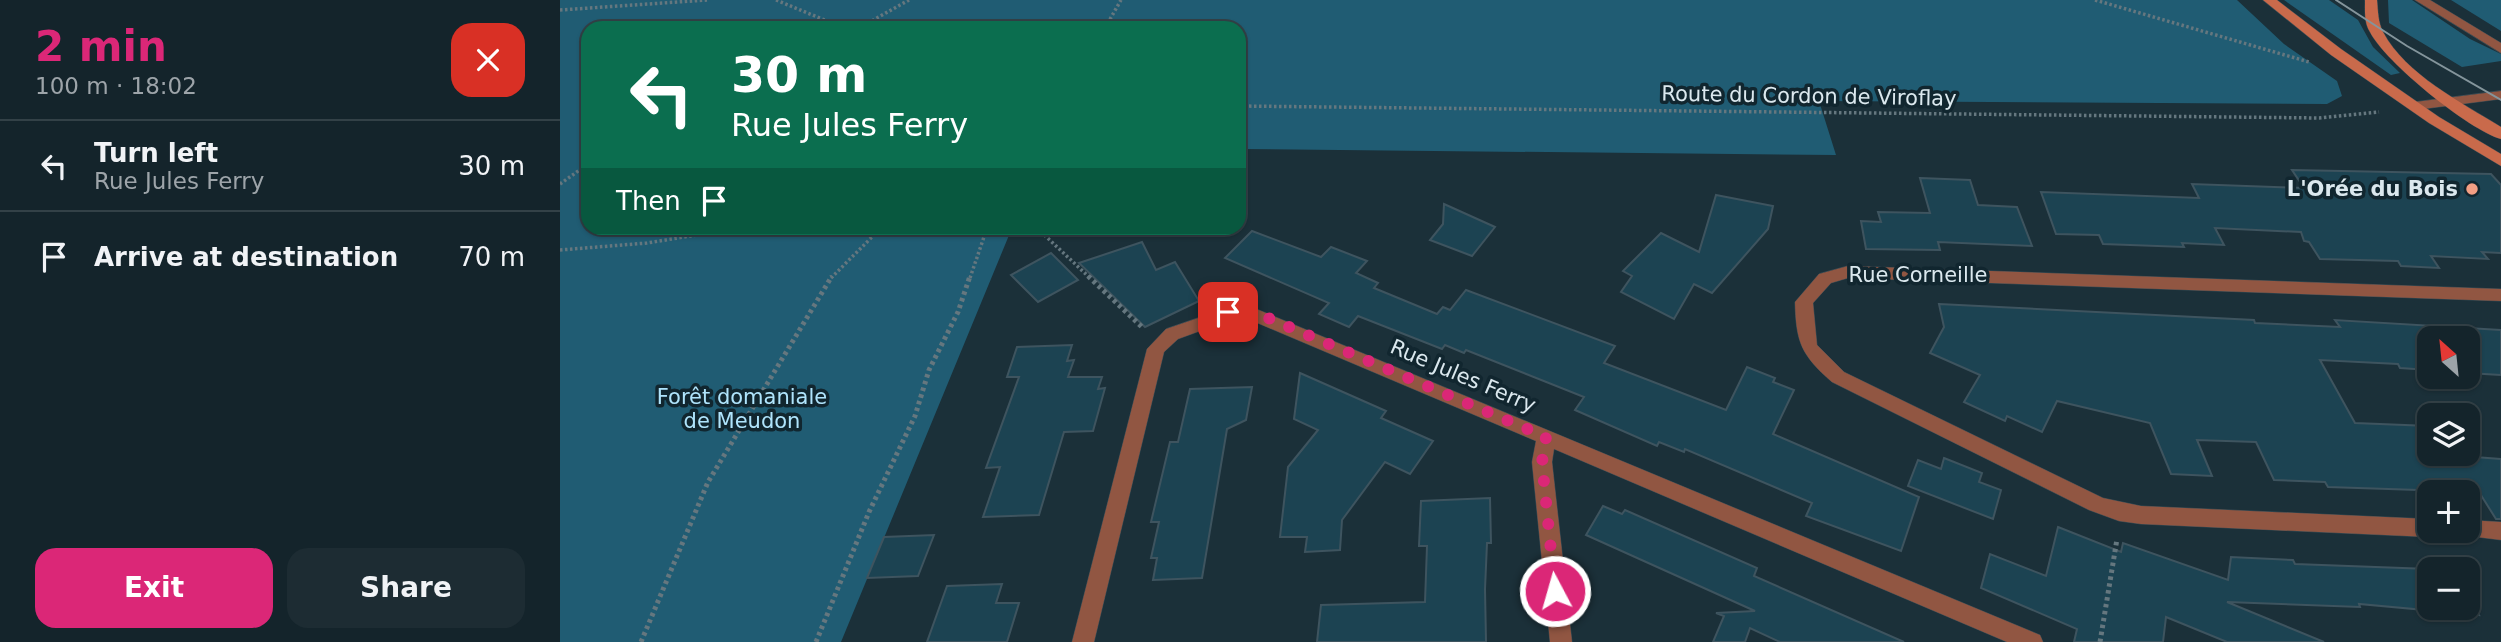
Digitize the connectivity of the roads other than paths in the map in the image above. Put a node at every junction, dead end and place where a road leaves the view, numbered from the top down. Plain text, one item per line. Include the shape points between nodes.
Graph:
1 (2269, 0) edge
2 (2371, 0) edge
3 (2421, 0) edge
4 (2501, 49) edge
5 (2501, 95) edge
6 (2454, 101) junction
7 (2415, 106) junction
8 (2501, 134) edge
9 (2501, 161) edge
10 (2501, 295) edge
11 (1546, 437) junction
12 (2417, 527) edge
13 (2480, 530) edge
14 (2501, 531) edge
15 (1083, 642) edge
16 (1561, 642) edge
17 (2032, 642) edge

1 - 7 main road
2 - 6 main road via 2373,24 2383,43
3 - 4 street
5 - 6 street
6 - 7 street
6 - 8 main road
7 - 9 main road
10 - 12 street, Rue Corneille via 1848,272 1825,278 1804,302 1805,341 1812,355 1838,377 2096,504 2119,512
11 - 15 street, Rue Jules Ferry via 1242,309 1172,334 1156,349
11 - 16 street via 1542,462
11 - 17 street, Rue Jules Ferry
13 - 14 street

